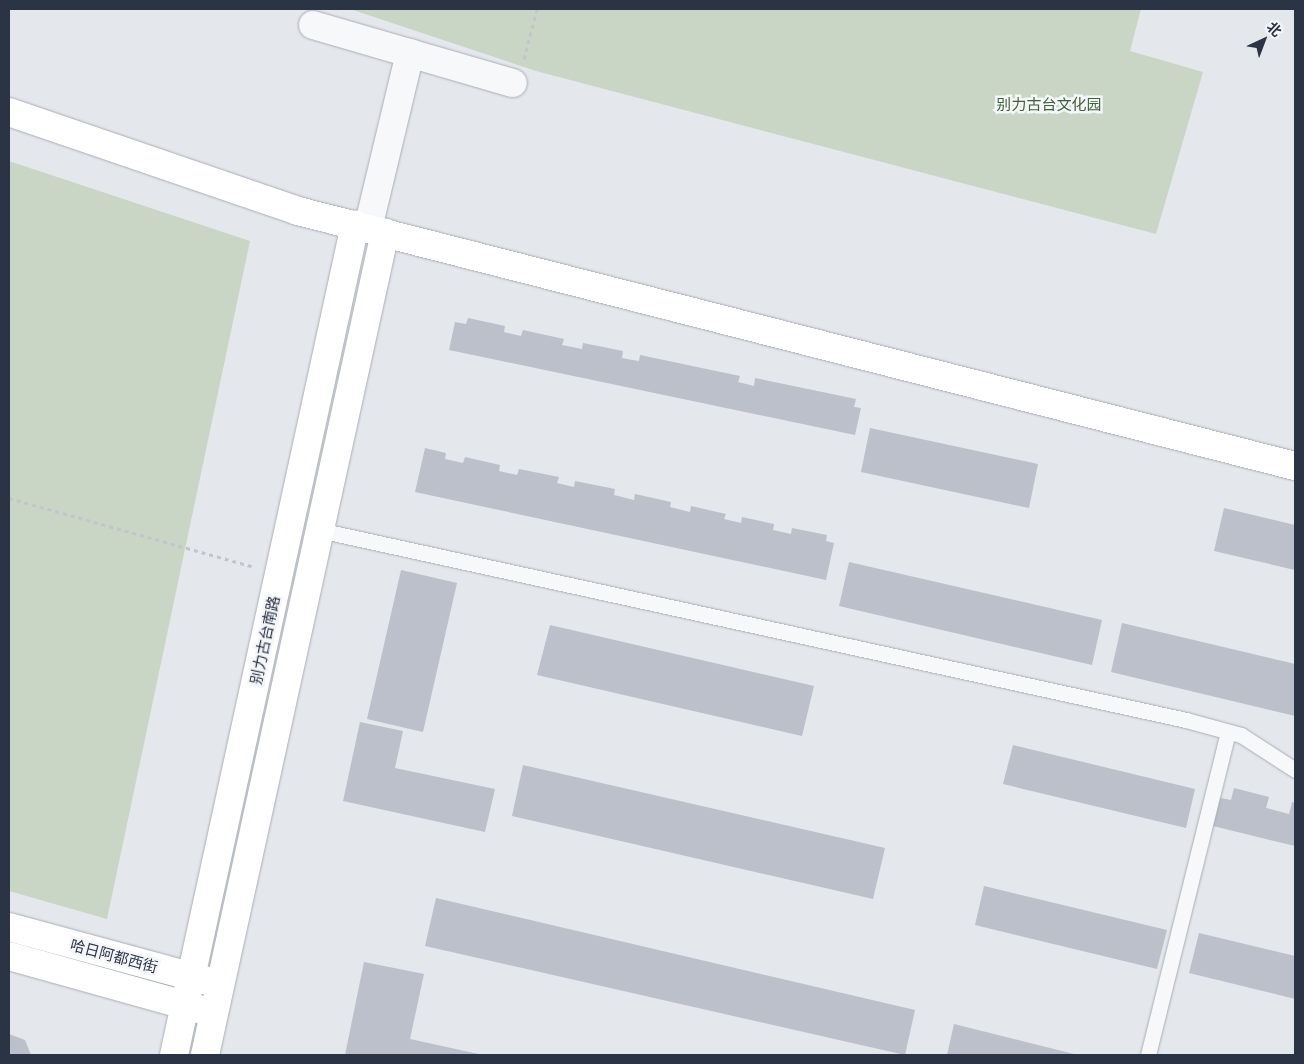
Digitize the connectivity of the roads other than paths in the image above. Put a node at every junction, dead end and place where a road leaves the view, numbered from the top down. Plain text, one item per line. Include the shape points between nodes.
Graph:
1 (313, 25) dead end
2 (407, 62) junction
3 (513, 83) road end
4 (9, 112) edge
5 (369, 228) junction
6 (1295, 466) edge
7 (320, 530) junction
8 (1228, 732) junction
9 (1295, 770) edge
10 (9, 927) edge
11 (9, 956) edge
12 (193, 977) junction
13 (220, 985) junction
14 (185, 1005) junction
15 (214, 1013) junction
16 (174, 1055) edge
17 (205, 1055) edge
18 (1148, 1055) edge

1 - 2 street
2 - 3 street
2 - 5 street
4 - 5 street via 298,211
5 - 6 street
5 - 7 street, 别力古台南路
5 - 12 street, 别力古台南路 via 279,574
7 - 8 lane
7 - 13 street, 别力古台南路
8 - 9 lane via 1241,735
8 - 18 lane
10 - 12 street, 哈日阿都西街
11 - 14 street, 哈日阿都西街
12 - 13 street, 哈日阿都西街
12 - 14 street, 别力古台南路
13 - 15 street, 别力古台南路
14 - 15 street, 哈日阿都西街
14 - 16 street, 别力古台南路
15 - 17 street, 别力古台南路

